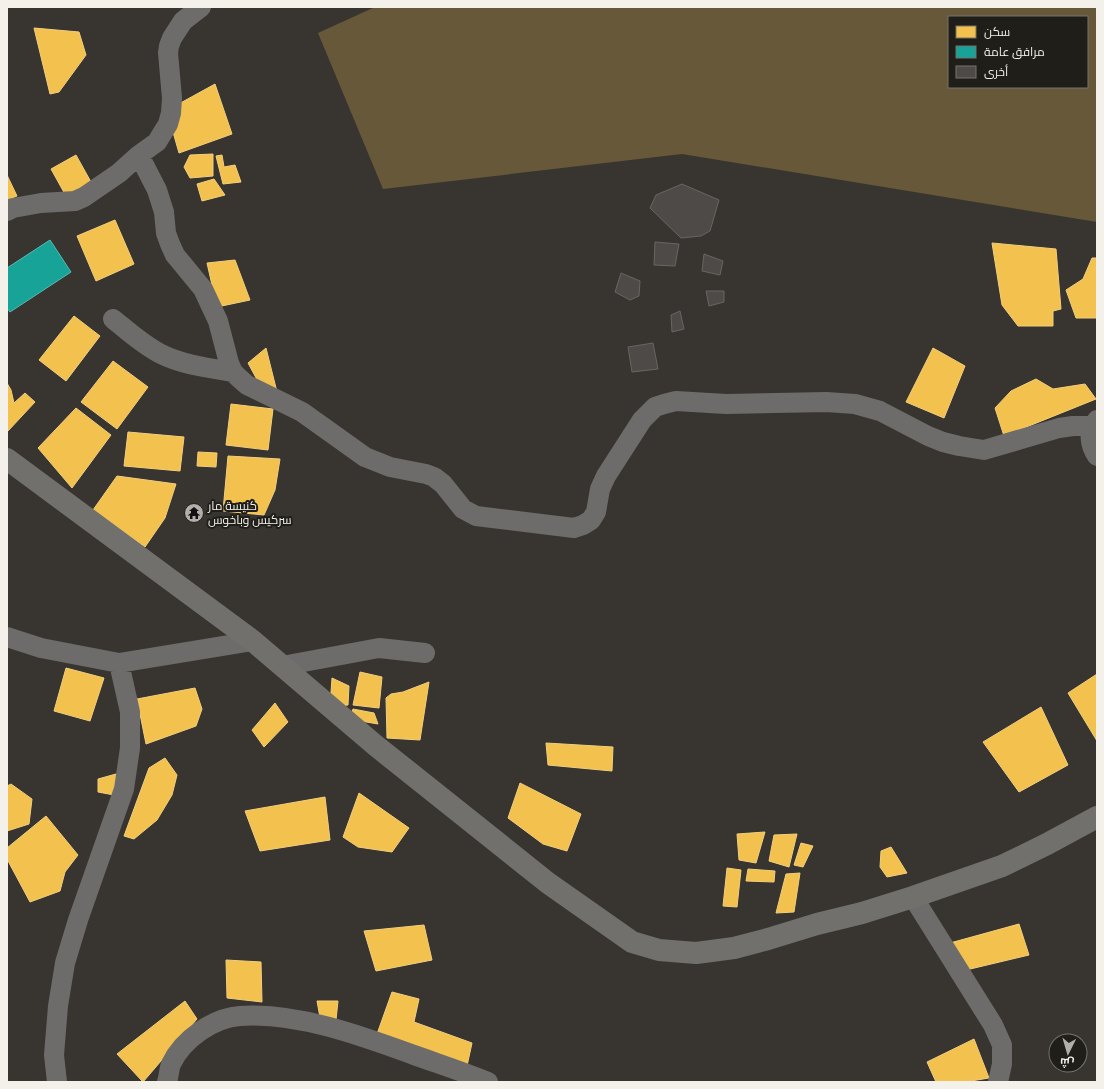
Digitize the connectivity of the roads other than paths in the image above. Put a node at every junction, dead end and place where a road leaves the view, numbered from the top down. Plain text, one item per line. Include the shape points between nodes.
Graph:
1 (201, 7) edge
2 (139, 155) junction
3 (7, 210) edge
4 (113, 319) dead end
5 (233, 372) junction
6 (1095, 423) edge
7 (1097, 456) edge
8 (8, 465) edge
9 (7, 637) edge
10 (253, 641) junction
11 (425, 653) dead end
12 (119, 663) junction
13 (282, 666) junction
14 (1097, 817) edge
15 (913, 897) junction
16 (57, 1082) edge
17 (168, 1082) edge
18 (488, 1082) edge
19 (998, 1082) edge

1 - 2 street via 183,21 172,38 168,53 172,98 168,124 157,142
2 - 3 street via 79,199 26,205
2 - 5 street via 157,190 170,244 206,294 218,321
4 - 5 street via 149,348 162,354 188,364
5 - 6 street via 247,385 302,412 365,457 390,467 434,477 469,513 574,528 583,525 596,512 600,489 606,476 642,420 655,408 676,401 734,404 855,404 880,411 943,442 984,450 1059,428
6 - 7 street via 1090,439
8 - 10 main road
9 - 12 street via 41,648
10 - 12 street
10 - 13 main road
11 - 13 street via 379,648
12 - 16 street via 130,712 130,748 124,789 65,963 54,1055
13 - 15 main road via 375,745 548,883 632,942 659,950 696,953 734,948
14 - 15 main road via 1002,866
15 - 19 street via 993,1025 1002,1046
17 - 18 street via 171,1065 185,1044 210,1024 239,1016 274,1016 313,1023 383,1044

